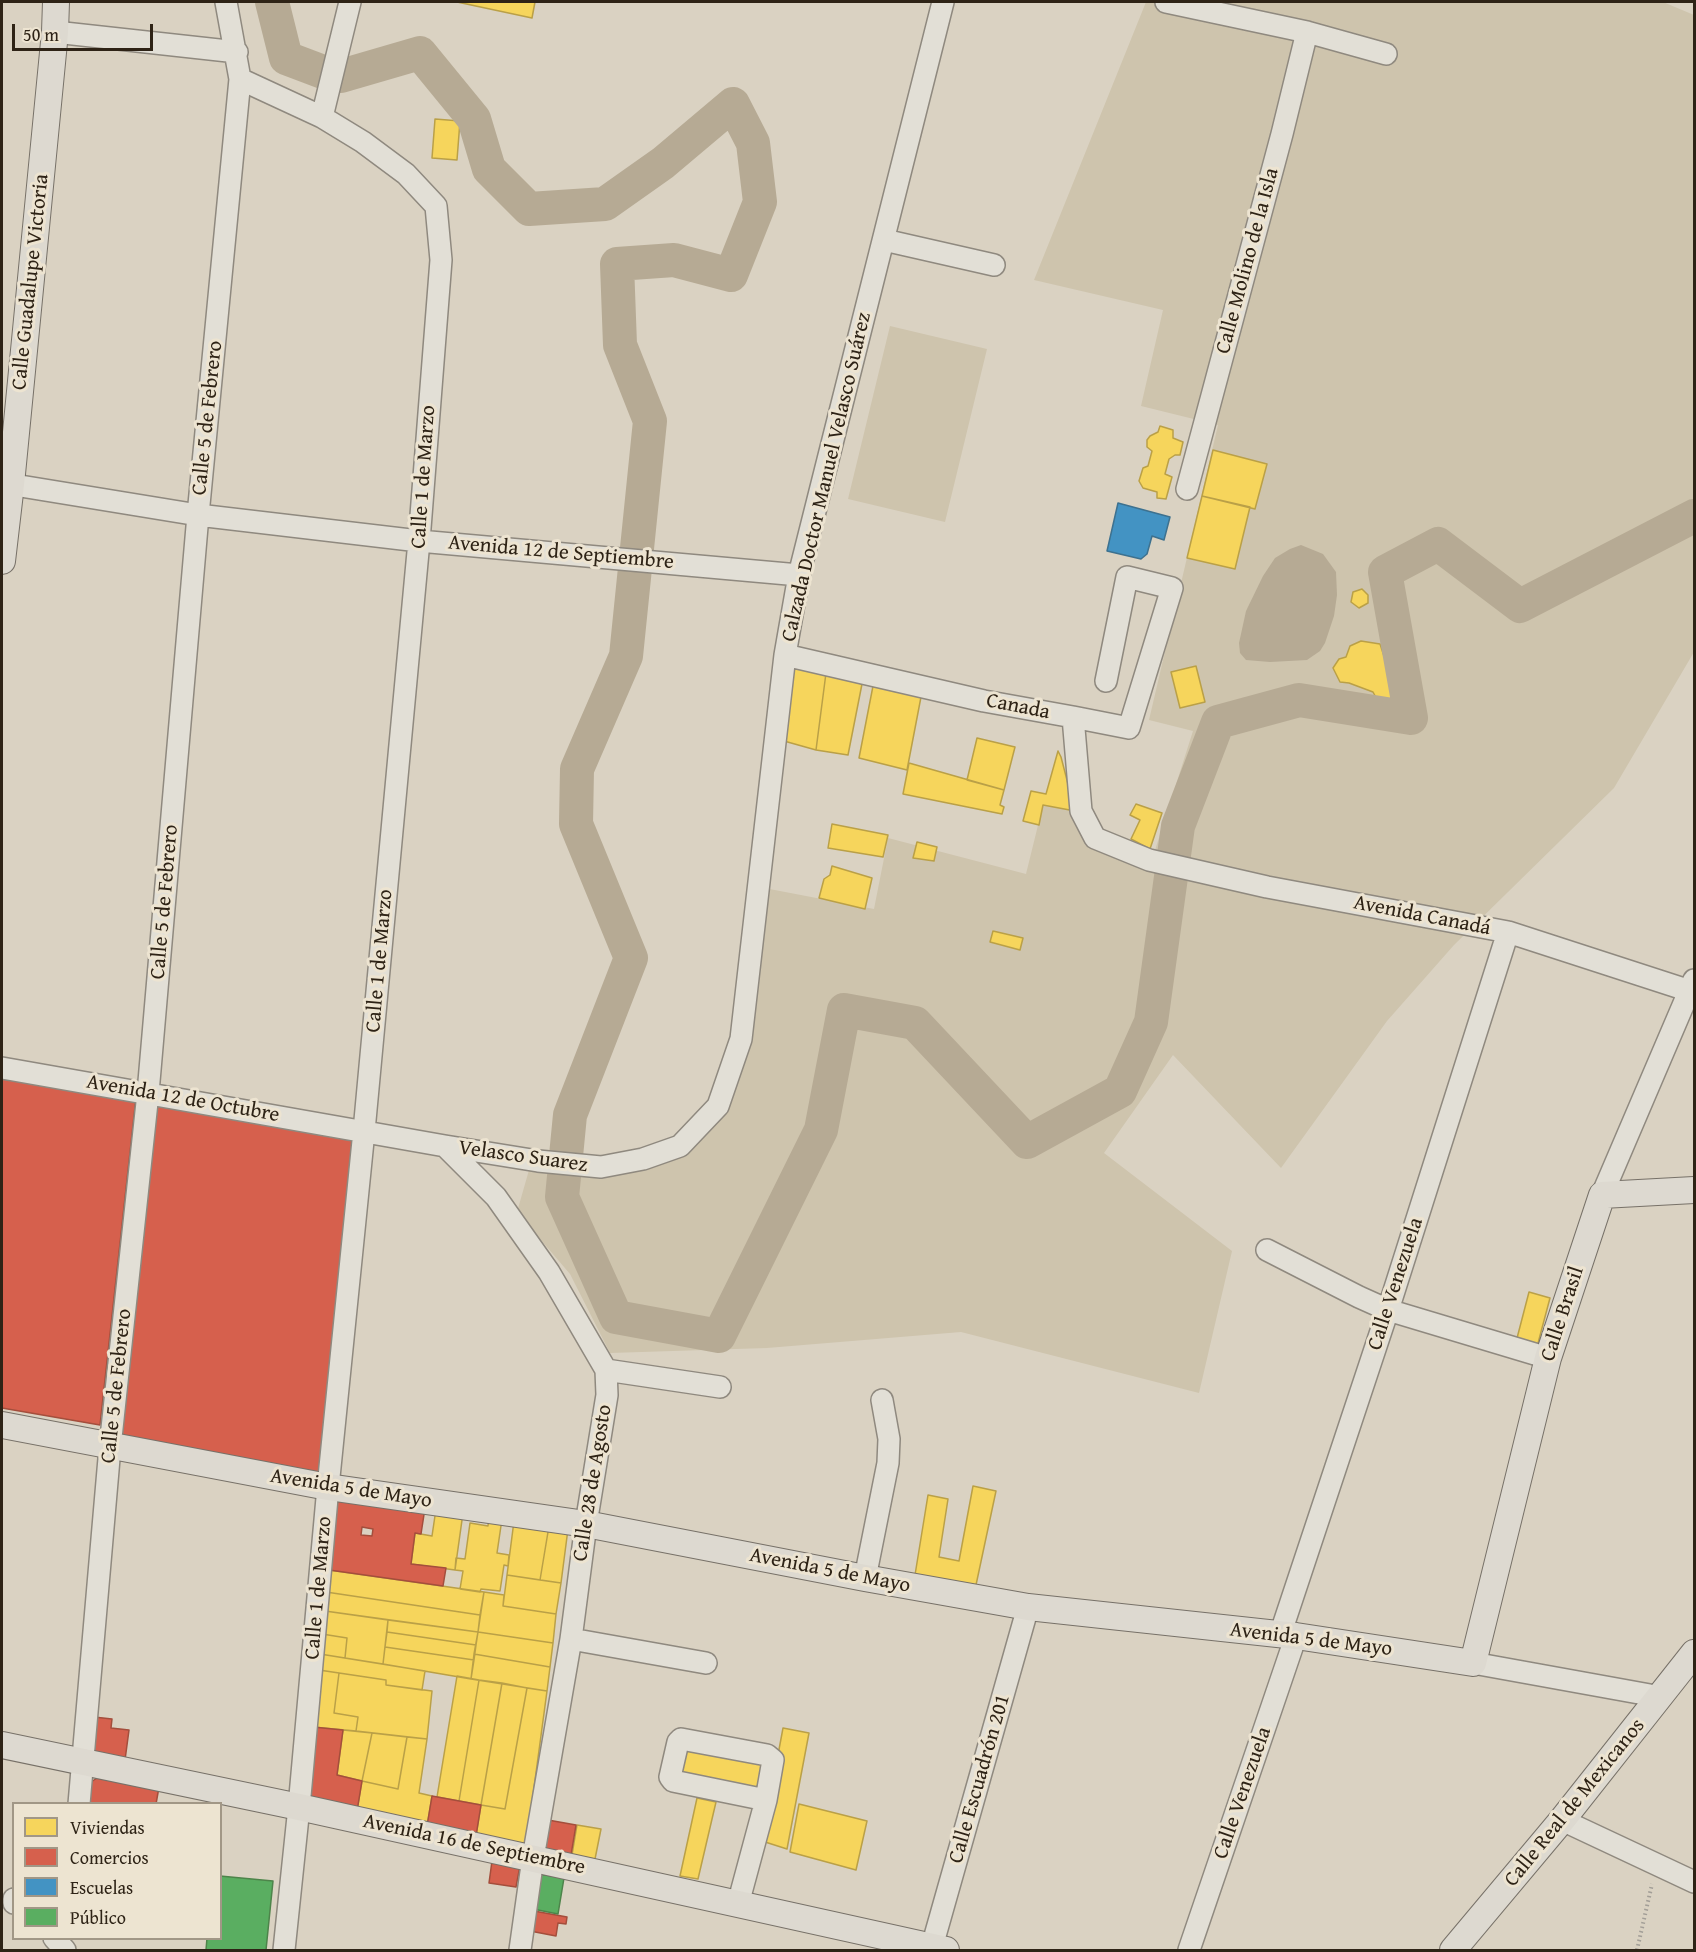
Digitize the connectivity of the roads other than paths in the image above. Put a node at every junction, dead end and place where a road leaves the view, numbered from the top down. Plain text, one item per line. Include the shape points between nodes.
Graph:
1 (56, 2) edge
2 (226, 2) edge
3 (350, 2) edge
4 (943, 2) edge
5 (1166, 2) edge
6 (55, 32) junction
7 (1306, 32) junction
8 (237, 52) junction
9 (1386, 54) dead end
10 (240, 79) junction
11 (322, 117) junction
12 (884, 240) junction
13 (994, 265) dead end
14 (6, 484) edge
15 (1187, 489) dead end
16 (198, 515) junction
17 (419, 541) junction
18 (2, 561) edge
19 (800, 575) junction
20 (785, 655) junction
21 (1106, 681) dead end
22 (1073, 717) junction
23 (1149, 860) joint
24 (1508, 932) junction
25 (1692, 985) edge
26 (2, 1068) edge
27 (148, 1093) junction
28 (364, 1131) junction
29 (445, 1146) junction
30 (601, 1167) joint
31 (1695, 1190) edge
32 (1602, 1195) junction
33 (1267, 1250) dead end
34 (1388, 1310) junction
35 (1548, 1358) junction
36 (606, 1370) junction
37 (720, 1387) dead end
38 (882, 1400) dead end
39 (2, 1425) edge
40 (110, 1447) junction
41 (328, 1487) junction
42 (586, 1524) junction
43 (865, 1578) junction
44 (1028, 1607) junction
45 (1288, 1635) junction
46 (571, 1639) junction
47 (1695, 1653) edge
48 (1473, 1662) junction
49 (706, 1663) dead end
50 (1661, 1697) junction
51 (2, 1745) edge
52 (83, 1763) junction
53 (766, 1800) junction
54 (79, 1802) edge
55 (299, 1807) junction
56 (1562, 1820) junction
57 (533, 1858) junction
58 (1695, 1882) edge
59 (738, 1904) junction
60 (936, 1949) edge
61 (284, 1950) edge
62 (520, 1950) edge
63 (1189, 1950) edge
64 (1453, 1950) edge

1 - 6 main road, Calle Guadalupe Victoria
2 - 8 street, Calle 5 de Febrero
3 - 11 street
4 - 12 street, Calzada Doctor Manuel Velasco Suárez
5 - 7 street
6 - 8 street
6 - 14 main road, Calle Guadalupe Victoria
7 - 9 street
7 - 15 street, Calle Molino de la Isla
8 - 10 street, Calle 5 de Febrero
10 - 11 street, Calle 1 de Marzo
10 - 16 street, Calle 5 de Febrero
11 - 17 street, Calle 1 de Marzo via 406,174 436,207 441,260
12 - 13 street
12 - 19 street, Calzada Doctor Manuel Velasco Suárez
14 - 16 street, Avenida 12 de Septiembre
14 - 18 main road, Calle Guadalupe Victoria
16 - 17 street, Avenida 12 de Septiembre
16 - 27 street, Calle 5 de Febrero
17 - 19 street, Avenida 12 de Septiembre
17 - 28 street, Calle 1 de Marzo
19 - 20 street, Calzada Doctor Manuel Velasco Suárez
20 - 22 street, Canada via 984,701
20 - 30 street, Calzada Doctor Manuel Velasco Suárez via 741,1039 718,1106 680,1146 643,1159
21 - 22 street via 1127,577 1172,588 1129,728
22 - 23 street, Canada via 1081,811 1095,838
23 - 24 street, Avenida Canadá
24 - 25 street, Avenida Canadá
24 - 34 street, Calle Venezuela
25 - 32 street, Calle Brasil
26 - 27 street, Avenida 12 de Octubre
27 - 28 street, Avenida 12 de Octubre
27 - 40 street, Calle 5 de Febrero
28 - 29 street
28 - 41 street, Calle 1 de Marzo
29 - 30 street, Velasco Suarez
29 - 36 street, Calle 28 de Agosto via 496,1197 549,1272
31 - 32 main road
32 - 35 main road, Calle Brasil
33 - 34 street
34 - 35 street
34 - 45 street, Calle Venezuela
35 - 48 main road, Calle Brasil
36 - 37 street
36 - 42 street, Calle 28 de Agosto via 607,1395
38 - 43 street via 889,1439 888,1463
39 - 40 main road, Avenida 5 de Mayo
40 - 41 main road, Avenida 5 de Mayo
40 - 52 street, Calle 5 de Febrero
41 - 42 main road, Avenida 5 de Mayo
41 - 55 street, Calle 1 de Marzo
42 - 43 main road, Avenida 5 de Mayo
42 - 46 street, Calle 28 de Agosto
43 - 44 main road, Avenida 5 de Mayo
44 - 45 main road, Avenida 5 de Mayo
44 - 60 street, Calle Escuadrón 201
45 - 48 main road, Avenida 5 de Mayo
45 - 63 street, Calle Venezuela
46 - 49 street
46 - 57 street, Calle 28 de Agosto
47 - 50 main road, Calle Real de Mexicanos
48 - 50 street, Avenida 5 de Mayo
50 - 56 main road, Calle Real de Mexicanos
51 - 52 main road, Avenida 16 de Septiembre
52 - 54 street, Calle 5 de Febrero
52 - 55 main road, Avenida 16 de Septiembre
53 - 53 street via 773,1760 767,1755 681,1739 678,1742 670,1777 673,1781
53 - 59 street
55 - 57 main road, Avenida 16 de Septiembre
55 - 61 street, Calle 1 de Marzo
56 - 58 street
56 - 64 main road, Calle Real de Mexicanos
57 - 59 main road, Avenida 16 de Septiembre
57 - 62 street, Calle 28 de Agosto
59 - 60 main road, Avenida 16 de Septiembre

